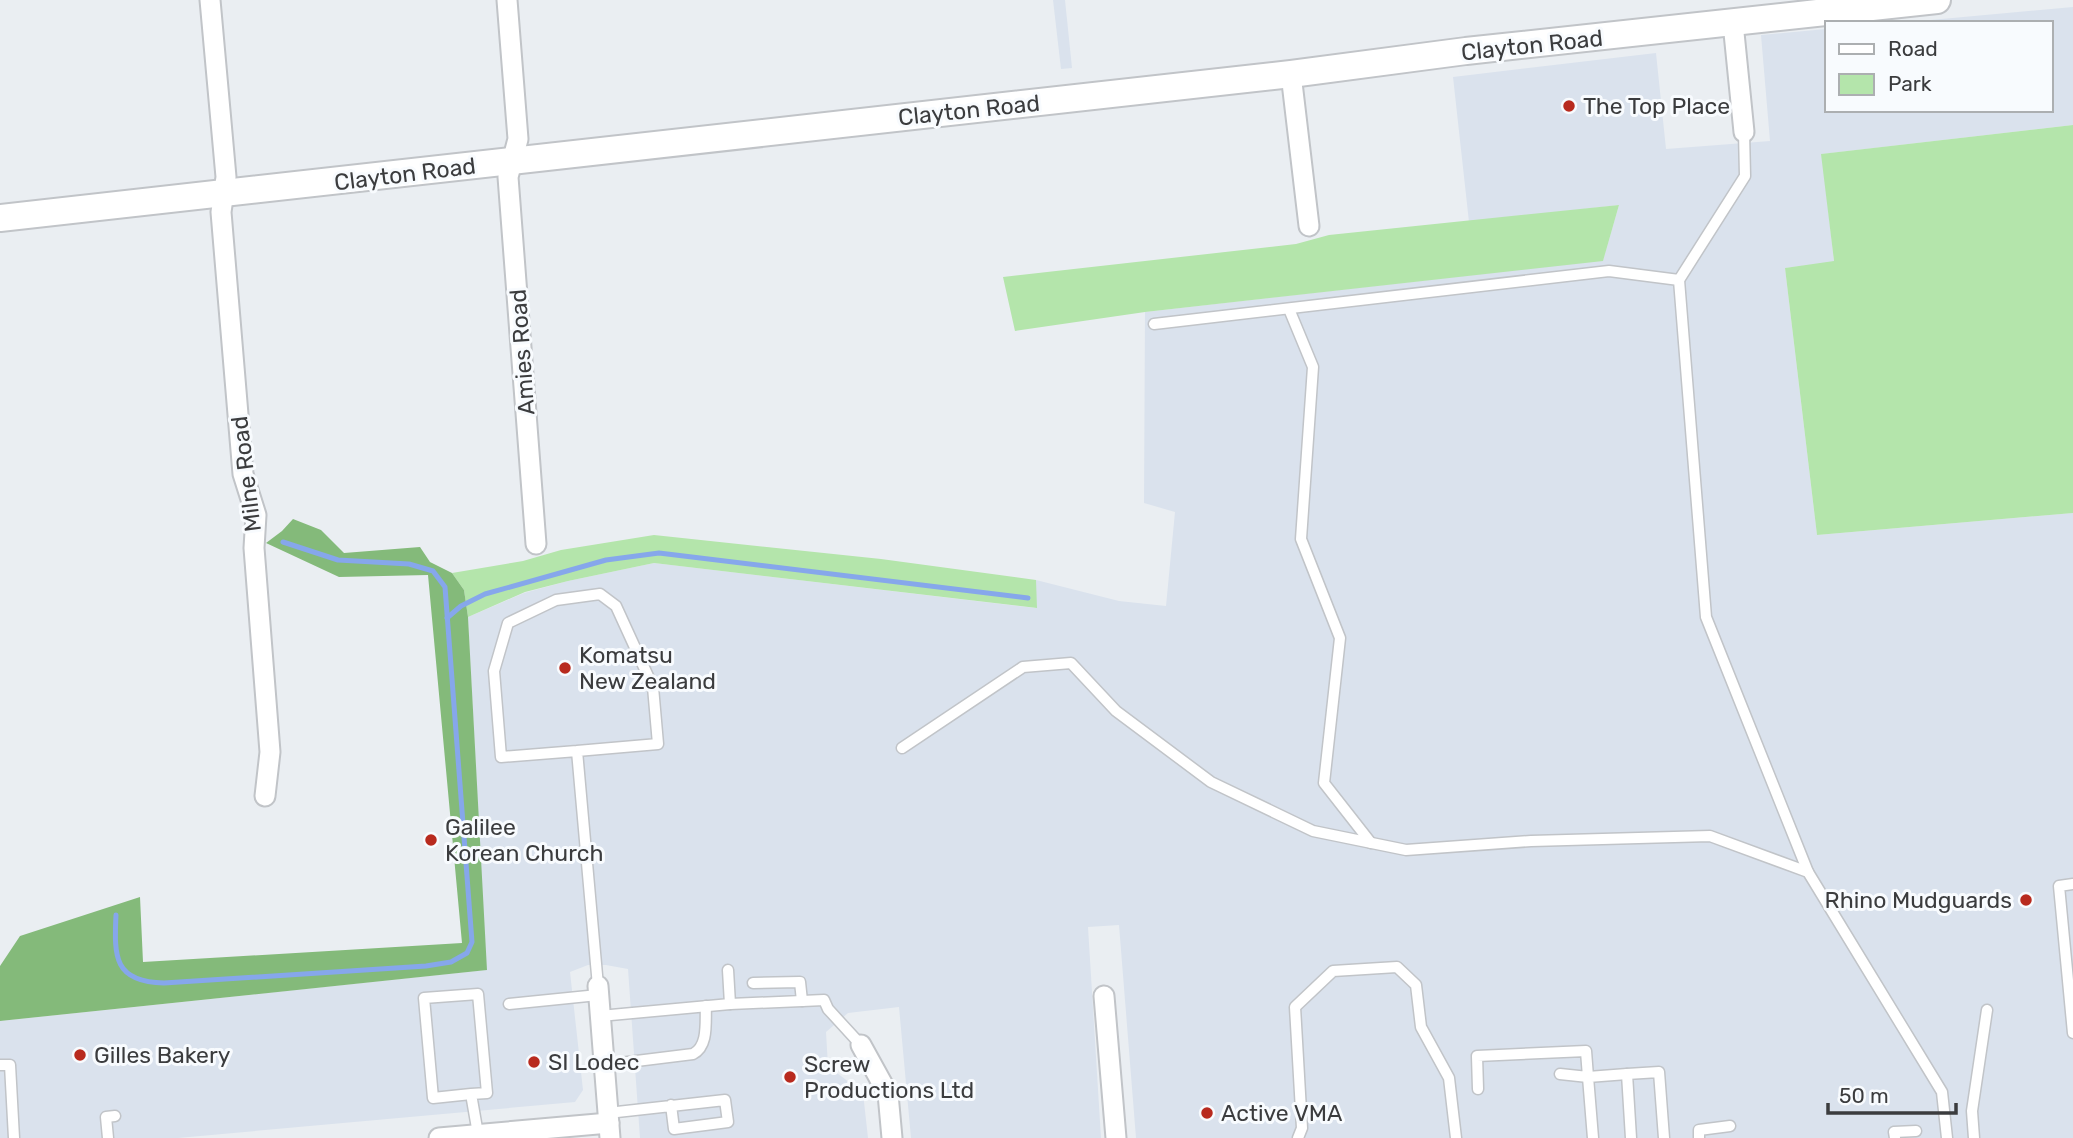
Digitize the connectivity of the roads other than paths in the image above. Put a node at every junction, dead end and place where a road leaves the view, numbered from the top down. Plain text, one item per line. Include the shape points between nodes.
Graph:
1 (210, 0) edge
2 (507, 0) edge
3 (1937, 0) edge
4 (1780, 8) edge
5 (1733, 23) junction
6 (1291, 74) junction
7 (1744, 132) joint
8 (513, 161) junction
9 (224, 194) junction
10 (0, 218) edge
11 (1309, 226) dead end
12 (1679, 280) junction
13 (1289, 309) junction
14 (1154, 324) dead end
15 (536, 544) dead end
16 (902, 748) dead end
17 (576, 751) junction
18 (265, 796) dead end
19 (1371, 843) junction
20 (1808, 872) junction
21 (2073, 884) edge
22 (729, 970) dead end
23 (753, 983) dead end
24 (598, 991) junction
25 (1104, 996) dead end
26 (802, 1000) junction
27 (509, 1004) dead end
28 (730, 1004) junction
29 (706, 1006) junction
30 (1987, 1010) dead end
31 (600, 1016) junction
32 (2073, 1033) edge
33 (861, 1045) joint
34 (0, 1065) edge
35 (604, 1065) junction
36 (1560, 1074) dead end
37 (1627, 1074) junction
38 (1588, 1077) junction
39 (1478, 1089) dead end
40 (471, 1094) junction
41 (671, 1105) junction
42 (115, 1116) dead end
43 (609, 1125) edge
44 (1730, 1126) dead end
45 (1916, 1131) dead end
46 (478, 1135) junction
47 (14, 1138) edge
48 (108, 1138) edge
49 (439, 1138) edge
50 (892, 1138) edge
51 (1116, 1138) edge
52 (1298, 1138) edge
53 (1456, 1138) edge
54 (1594, 1138) edge
55 (1632, 1138) edge
56 (1664, 1138) edge
57 (1699, 1138) edge
58 (1895, 1138) edge
59 (1947, 1138) edge
60 (1974, 1138) edge

1 - 9 street, Milne Road
2 - 8 street, Amies Road via 518,139
3 - 4 main road, Clayton Road
4 - 5 main road, Clayton Road
5 - 6 main road, Clayton Road
5 - 7 street
6 - 8 main road, Clayton Road
6 - 11 street
7 - 12 lane via 1745,176
8 - 9 main road, Clayton Road
8 - 15 street, Amies Road via 508,177
9 - 10 main road, Clayton Road
9 - 18 street, Milne Road via 221,212 243,474 256,515 254,548 270,751
12 - 13 lane via 1609,271
12 - 20 lane via 1706,617
13 - 14 lane
13 - 19 lane via 1313,367 1301,539 1340,638 1324,783
16 - 19 lane via 1023,667 1071,663 1116,711 1211,782 1313,831
17 - 17 lane via 501,757 494,671 508,623 556,600 600,594 616,606 653,687 658,744
17 - 24 lane
19 - 20 lane via 1406,850 1710,836
20 - 59 lane via 1942,1092
21 - 32 lane via 2059,886
22 - 28 lane
23 - 26 lane via 800,982
24 - 27 lane
24 - 31 street
25 - 51 street
26 - 28 lane
26 - 33 lane via 824,1000
28 - 29 lane
29 - 31 lane
29 - 35 lane via 699,1051
30 - 60 lane via 1972,1111
31 - 35 street
33 - 50 street via 888,1094
34 - 47 lane via 10,1065
35 - 43 street
36 - 38 lane
37 - 38 lane
37 - 55 lane
37 - 56 lane via 1660,1072
38 - 39 lane via 1586,1051 1476,1056
38 - 54 lane
40 - 40 lane via 487,1093 478,994 424,998 433,1097
40 - 46 lane
41 - 41 lane via 725,1100 727,1122 674,1129
41 - 43 lane
42 - 48 lane via 106,1117
43 - 46 street
44 - 57 lane via 1699,1129
45 - 58 lane via 1894,1132
46 - 49 street
52 - 53 lane via 1303,1128 1295,1007 1333,971 1397,967 1416,985 1421,1027 1449,1078

